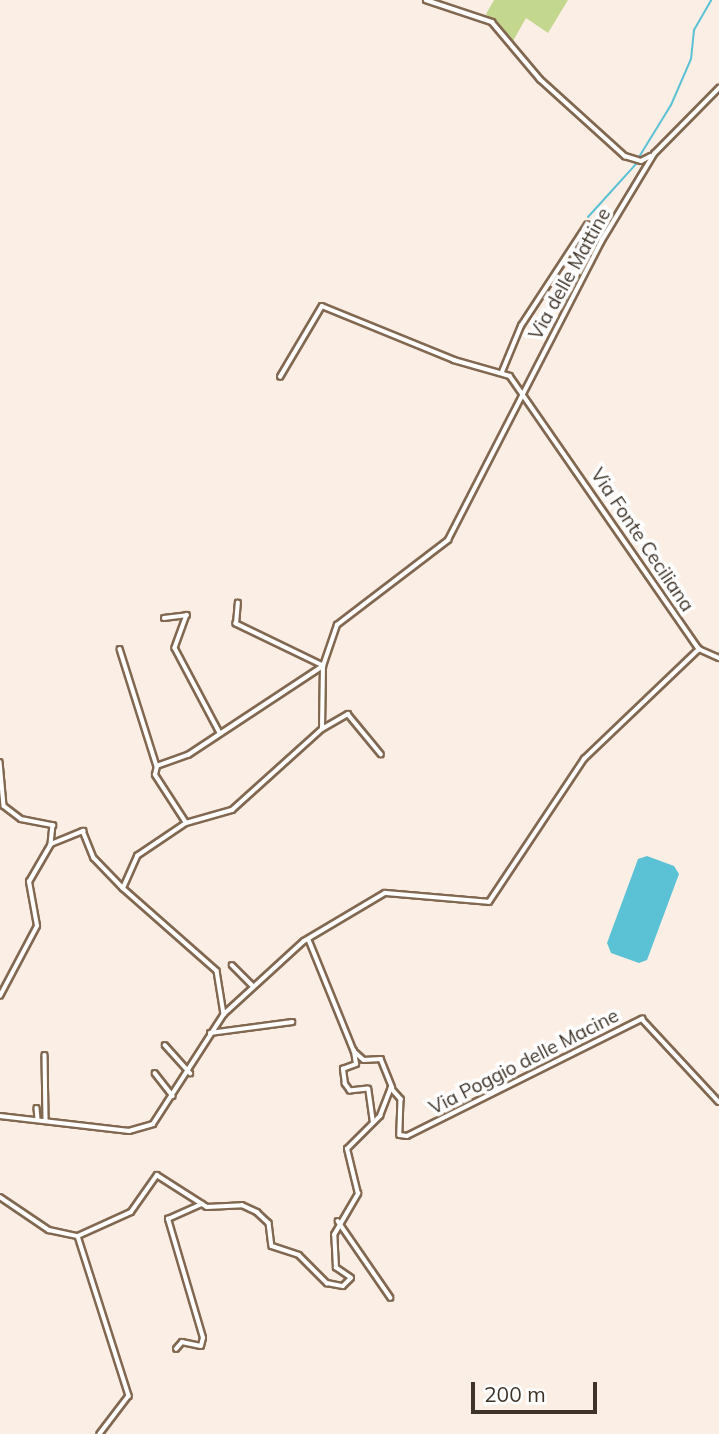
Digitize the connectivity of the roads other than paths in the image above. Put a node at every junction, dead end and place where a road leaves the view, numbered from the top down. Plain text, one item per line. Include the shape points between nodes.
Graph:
1 (426, 0) edge
2 (719, 88) edge
3 (654, 154) junction
4 (641, 161) junction
5 (645, 170) junction
6 (587, 225) dead end
7 (502, 372) junction
8 (280, 377) dead end
9 (525, 393) junction
10 (238, 603) dead end
11 (164, 618) dead end
12 (120, 649) dead end
13 (699, 649) junction
14 (719, 658) edge
15 (323, 666) junction
16 (322, 729) junction
17 (220, 733) junction
18 (381, 754) dead end
19 (0, 762) edge
20 (157, 766) junction
21 (186, 822) junction
22 (51, 844) junction
23 (123, 888) junction
24 (309, 940) junction
25 (232, 965) dead end
26 (253, 986) junction
27 (0, 996) edge
28 (224, 1014) junction
29 (292, 1022) dead end
30 (210, 1033) junction
31 (165, 1045) dead end
32 (354, 1051) junction
33 (45, 1055) dead end
34 (155, 1073) dead end
35 (190, 1073) junction
36 (393, 1088) junction
37 (173, 1096) junction
38 (719, 1101) edge
39 (37, 1108) dead end
40 (0, 1116) edge
41 (38, 1120) junction
42 (46, 1121) junction
43 (373, 1125) junction
44 (0, 1197) edge
45 (202, 1205) junction
46 (338, 1222) junction
47 (78, 1236) junction
48 (391, 1298) dead end
49 (176, 1349) dead end
50 (100, 1434) edge

1 - 4 street via 492,22 540,79 625,156
2 - 3 street
3 - 4 street
3 - 5 street, Via delle Mattine
4 - 5 street
5 - 9 street, Via delle Mattine via 556,319
6 - 7 street, Via delle Mattine via 521,326
7 - 8 street via 454,360 323,306
7 - 9 street
9 - 13 street, Via Fonte Ceciliana
9 - 15 street, Via delle Mattine via 448,540 337,625
10 - 15 street via 236,624
11 - 17 street via 187,615 175,648
12 - 20 street
13 - 14 street
13 - 24 street via 584,759 489,902 385,893
15 - 16 street, Via delle Mattine
15 - 17 street
16 - 18 street via 348,714
16 - 21 street via 232,810
17 - 20 street
19 - 22 street via 4,806 21,819 53,825
20 - 21 street via 155,775
21 - 23 street via 137,856
22 - 23 street via 83,831 94,858
22 - 27 street via 29,882 37,926
23 - 28 street via 217,971
24 - 26 street
24 - 32 street
25 - 26 street
26 - 28 street
28 - 30 street
29 - 30 street
30 - 35 street
31 - 35 street
32 - 36 street, Via Poggio delle Macine via 364,1060 380,1059
32 - 43 street via 356,1065 343,1069 345,1084 350,1091 368,1089 373,1097
33 - 42 street
34 - 37 street
35 - 37 street
36 - 38 street, Via Poggio delle Macine via 403,1108 401,1135 407,1136 642,1019
36 - 43 street
37 - 42 street via 153,1124 129,1132
39 - 41 street
40 - 41 street
41 - 42 street
43 - 46 street via 347,1149 358,1194
44 - 47 street via 56,1234
45 - 46 street via 257,1212 269,1223 274,1247 299,1255 327,1283 343,1286 351,1280 334,1264
45 - 47 street via 155,1175 131,1212
45 - 49 street via 168,1219 203,1338 201,1346 182,1342
46 - 48 street
47 - 50 street via 129,1396

